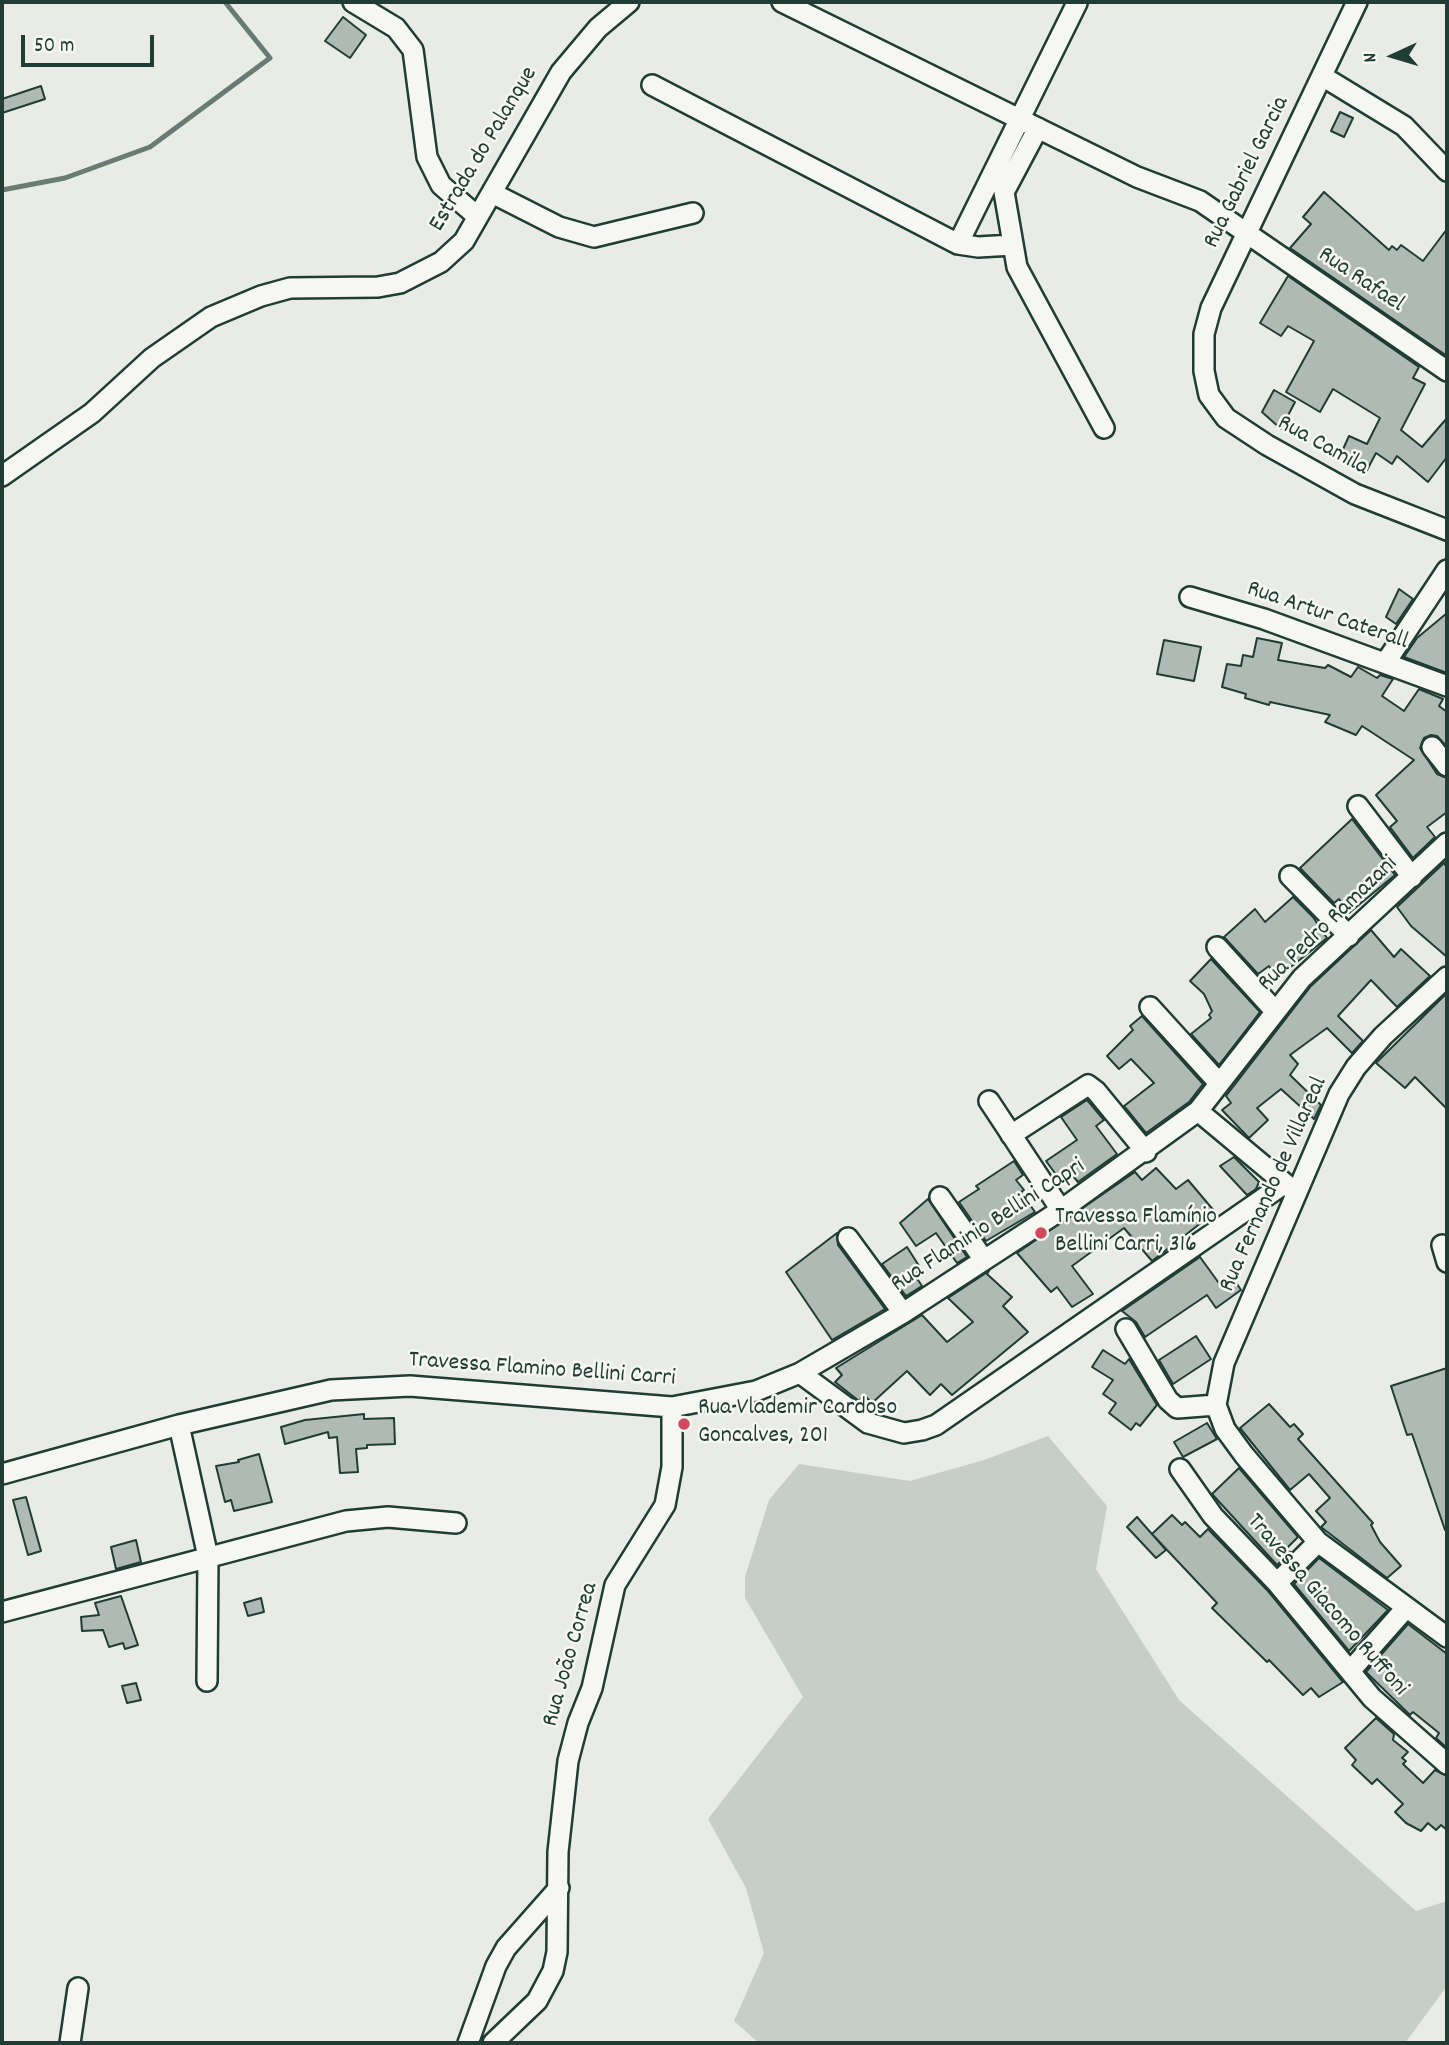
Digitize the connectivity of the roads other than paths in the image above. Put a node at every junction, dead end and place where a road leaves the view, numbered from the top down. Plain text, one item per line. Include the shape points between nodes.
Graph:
1 (353, 2) edge
2 (629, 2) edge
3 (782, 2) edge
4 (1075, 2) edge
5 (1357, 2) edge
6 (1322, 76) junction
7 (652, 85) dead end
8 (1020, 119) junction
9 (1038, 128) junction
10 (1003, 154) junction
11 (1447, 171) edge
12 (1010, 181) junction
13 (492, 193) junction
14 (693, 213) dead end
15 (478, 217) junction
16 (1245, 233) junction
17 (958, 244) junction
18 (1013, 245) junction
19 (1203, 371) joint
20 (1447, 371) edge
21 (1104, 428) dead end
22 (2, 476) edge
23 (1447, 530) edge
24 (1447, 570) edge
25 (1190, 597) dead end
26 (1386, 662) junction
27 (1447, 686) edge
28 (1432, 747) dead end
29 (1447, 766) edge
30 (1358, 806) dead end
31 (1447, 843) edge
32 (1290, 877) dead end
33 (1412, 877) junction
34 (1349, 936) junction
35 (1217, 947) dead end
36 (1447, 977) edge
37 (1150, 1007) dead end
38 (1275, 1011) junction
39 (1219, 1083) junction
40 (989, 1101) dead end
41 (1198, 1111) junction
42 (1011, 1135) junction
43 (1146, 1152) junction
44 (1290, 1188) junction
45 (940, 1197) dead end
46 (1061, 1210) junction
47 (848, 1238) dead end
48 (984, 1260) junction
49 (903, 1313) junction
50 (1126, 1329) dead end
51 (800, 1373) junction
52 (1216, 1405) junction
53 (672, 1407) junction
54 (179, 1425) junction
55 (1180, 1469) dead end
56 (2, 1474) edge
57 (456, 1523) dead end
58 (1318, 1542) junction
59 (208, 1557) junction
60 (1277, 1583) junction
61 (1405, 1609) junction
62 (2, 1612) edge
63 (1447, 1637) edge
64 (1350, 1670) junction
65 (207, 1681) dead end
66 (1447, 1764) edge
67 (559, 1888) junction
68 (78, 1988) dead end
69 (70, 2043) edge
70 (468, 2043) edge
71 (493, 2043) edge

1 - 15 street via 396,28 413,50 428,158 441,185
2 - 13 street, Estrada do Palanque via 561,72
3 - 8 street, Rua Rafael
4 - 8 street
5 - 6 street, Rua Gabriel Garcia
6 - 11 street via 1404,126
6 - 16 street, Rua Gabriel Garcia
7 - 17 street
8 - 9 street, Rua Rafael
8 - 10 street
9 - 12 street
9 - 16 street, Rua Rafael via 1136,177 1200,201
10 - 12 street
10 - 17 street
12 - 18 street via 1004,192
13 - 14 street via 559,227 594,237
13 - 15 street, Estrada do Palanque
15 - 22 street, Estrada do Palanque via 464,241 441,262 400,283 290,288 211,317 152,358 92,413
16 - 19 street, Rua Gabriel Garcia via 1211,309
16 - 20 street, Rua Rafael
17 - 18 street
18 - 21 street via 1017,267
19 - 23 street, Rua Camila via 1209,395 1226,418 1267,445 1355,494
24 - 26 street
25 - 26 street, Rua Artur Caterall
26 - 27 street, Rua Artur Caterall
28 - 29 street
30 - 33 street
31 - 33 street, Rua Pedro Ramazani
32 - 34 street
33 - 34 street, Rua Pedro Ramazani
34 - 38 street, Rua Pedro Ramazani via 1302,978
35 - 38 street
36 - 44 street, Rua Fernando de Villareal via 1356,1067
37 - 39 street
38 - 39 street, Rua Pedro Ramazani
39 - 41 street, Rua Pedro Ramazani
40 - 42 street
41 - 43 street, Rua Flaminio Bellini Capri
41 - 44 street
42 - 43 street via 1083,1085 1097,1091
42 - 46 street
43 - 46 street, Rua Flaminio Bellini Capri
44 - 51 street via 936,1425 904,1433 868,1423
44 - 52 street, Rua Fernando de Villareal via 1224,1363
45 - 48 street
46 - 48 street, Rua Flaminio Bellini Capri
47 - 49 street
48 - 49 street, Rua Flaminio Bellini Capri
49 - 51 street, Rua Flaminio Bellini Capri
50 - 52 street via 1177,1408
51 - 53 street, Travessa Flamino Bellini Carri via 755,1391
52 - 58 street via 1225,1429 1244,1455
53 - 54 street, Travessa Flamino Bellini Carri via 369,1386 331,1390
53 - 67 street, Rua João Correa via 672,1467 664,1505 615,1585 592,1688 568,1761 558,1852
54 - 56 street, Travessa Flamino Bellini Carri
54 - 59 street
55 - 60 street, Travessa Giacomo Ruffoni via 1213,1516
57 - 59 street via 388,1517 346,1521
58 - 60 street
58 - 61 street
59 - 62 street
59 - 65 street
60 - 64 street, Travessa Giacomo Ruffoni
61 - 63 street
61 - 64 street
64 - 66 street, Travessa Giacomo Ruffoni via 1388,1715
67 - 70 street via 506,1948
67 - 71 street, Rua João Correa via 558,1952 553,1970 537,2001
68 - 69 street

